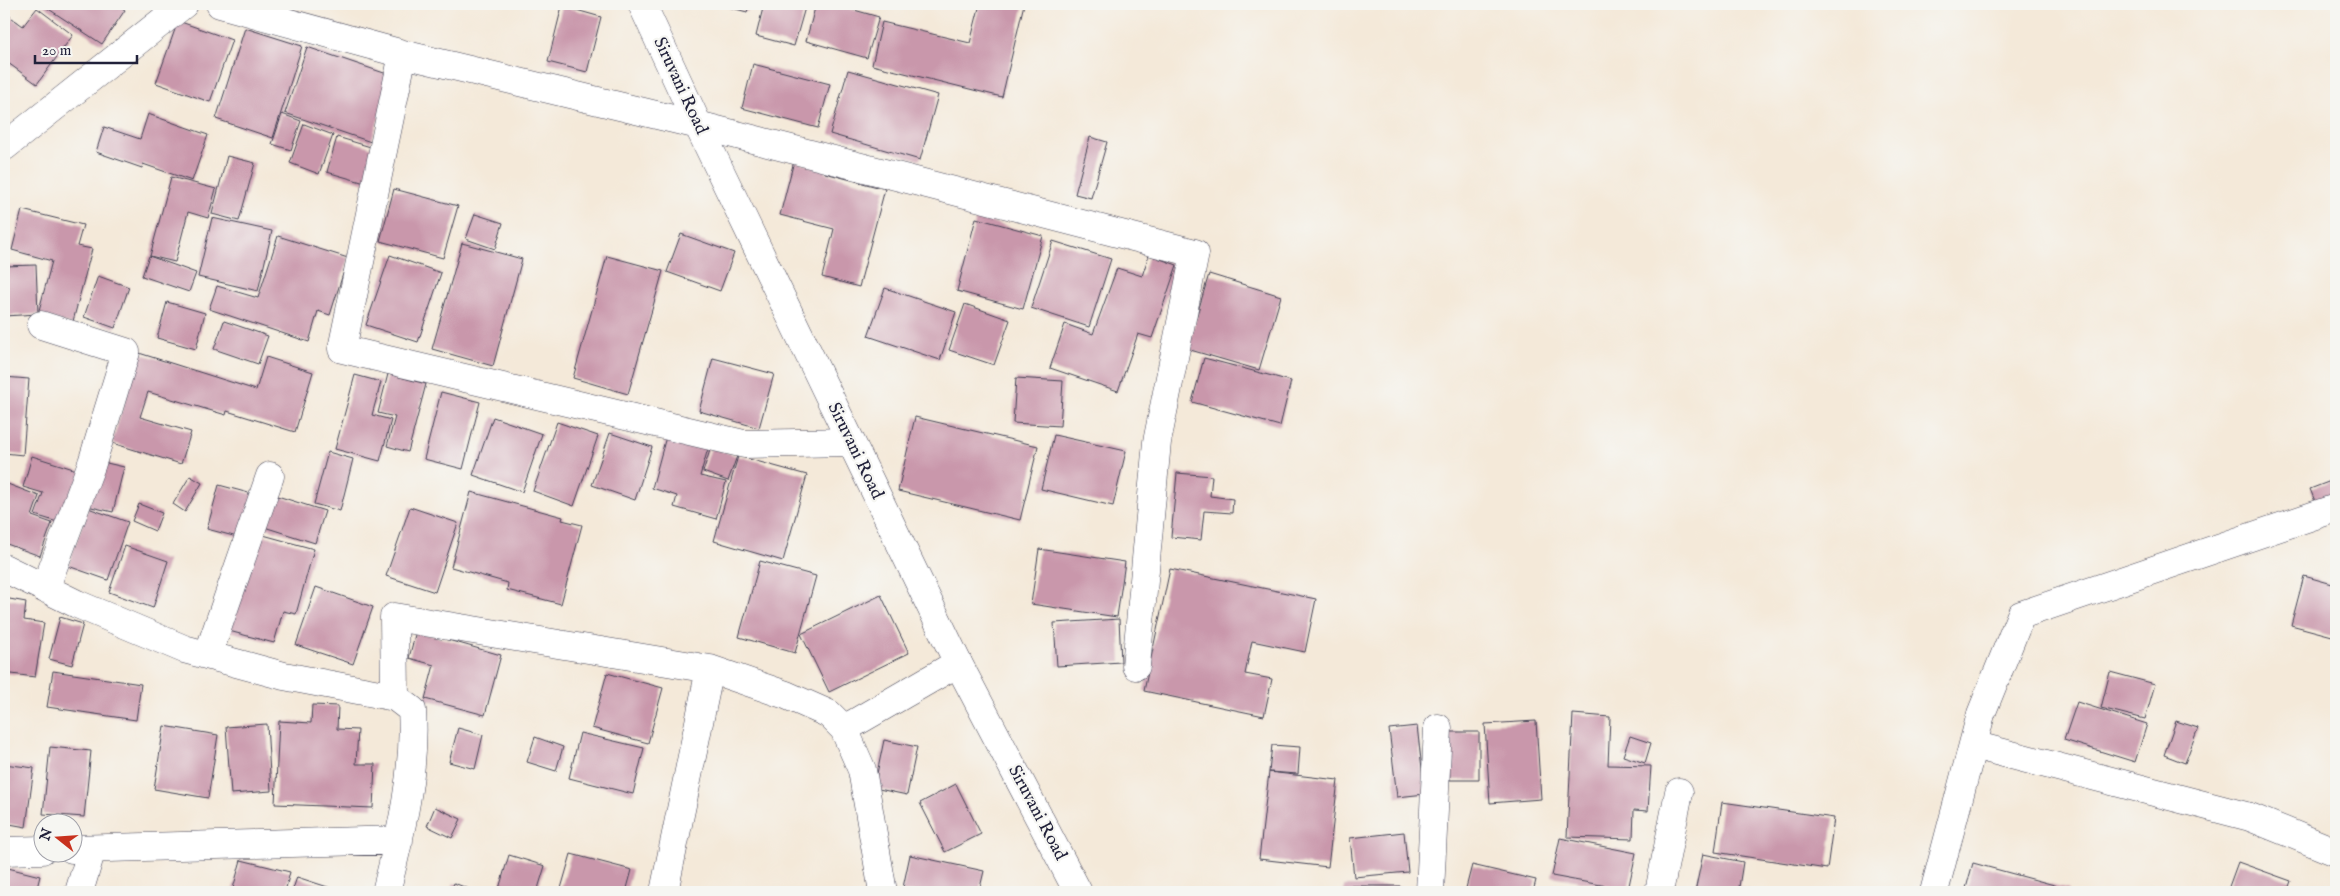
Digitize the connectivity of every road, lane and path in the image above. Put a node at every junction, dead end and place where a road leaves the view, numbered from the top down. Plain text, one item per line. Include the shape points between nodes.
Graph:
1 (184, 4) edge
2 (220, 4) edge
3 (642, 4) edge
4 (404, 54) junction
5 (698, 125) junction
6 (4, 147) edge
7 (42, 325) dead end
8 (850, 442) junction
9 (270, 476) dead end
10 (2336, 508) edge
11 (4, 568) edge
12 (45, 589) junction
13 (208, 655) junction
14 (958, 663) junction
15 (1136, 666) dead end
16 (710, 669) junction
17 (395, 697) junction
18 (1438, 728) dead end
19 (844, 729) junction
20 (1973, 745) junction
21 (1679, 792) dead end
22 (399, 840) junction
23 (82, 849) edge
24 (32, 850) edge
25 (4, 851) edge
26 (2336, 852) edge
27 (81, 864) edge
28 (79, 892) edge
29 (386, 892) edge
30 (664, 892) edge
31 (883, 892) edge
32 (1078, 892) edge
33 (1430, 892) edge
34 (1659, 892) edge
35 (1934, 892) edge

1 - 6 street
2 - 4 street
3 - 5 street, Siruvani Road
4 - 5 street
4 - 8 street via 342,349 744,444
5 - 8 street, Siruvani Road
5 - 15 street via 1196,253 1157,442
7 - 12 street via 126,352 92,463
8 - 14 street, Siruvani Road
9 - 13 street
10 - 20 street via 2021,615 1981,714
11 - 12 street
12 - 13 street via 184,649
13 - 17 street via 284,676
14 - 19 street
14 - 32 street, Siruvani Road
16 - 17 street via 394,617
16 - 19 street via 786,695 829,714
16 - 30 street
17 - 22 street via 412,710 414,740
18 - 33 street
19 - 31 street via 862,770
20 - 26 street via 2250,817
20 - 35 street
21 - 34 street
22 - 23 street
22 - 29 street
24 - 25 street
27 - 28 street

